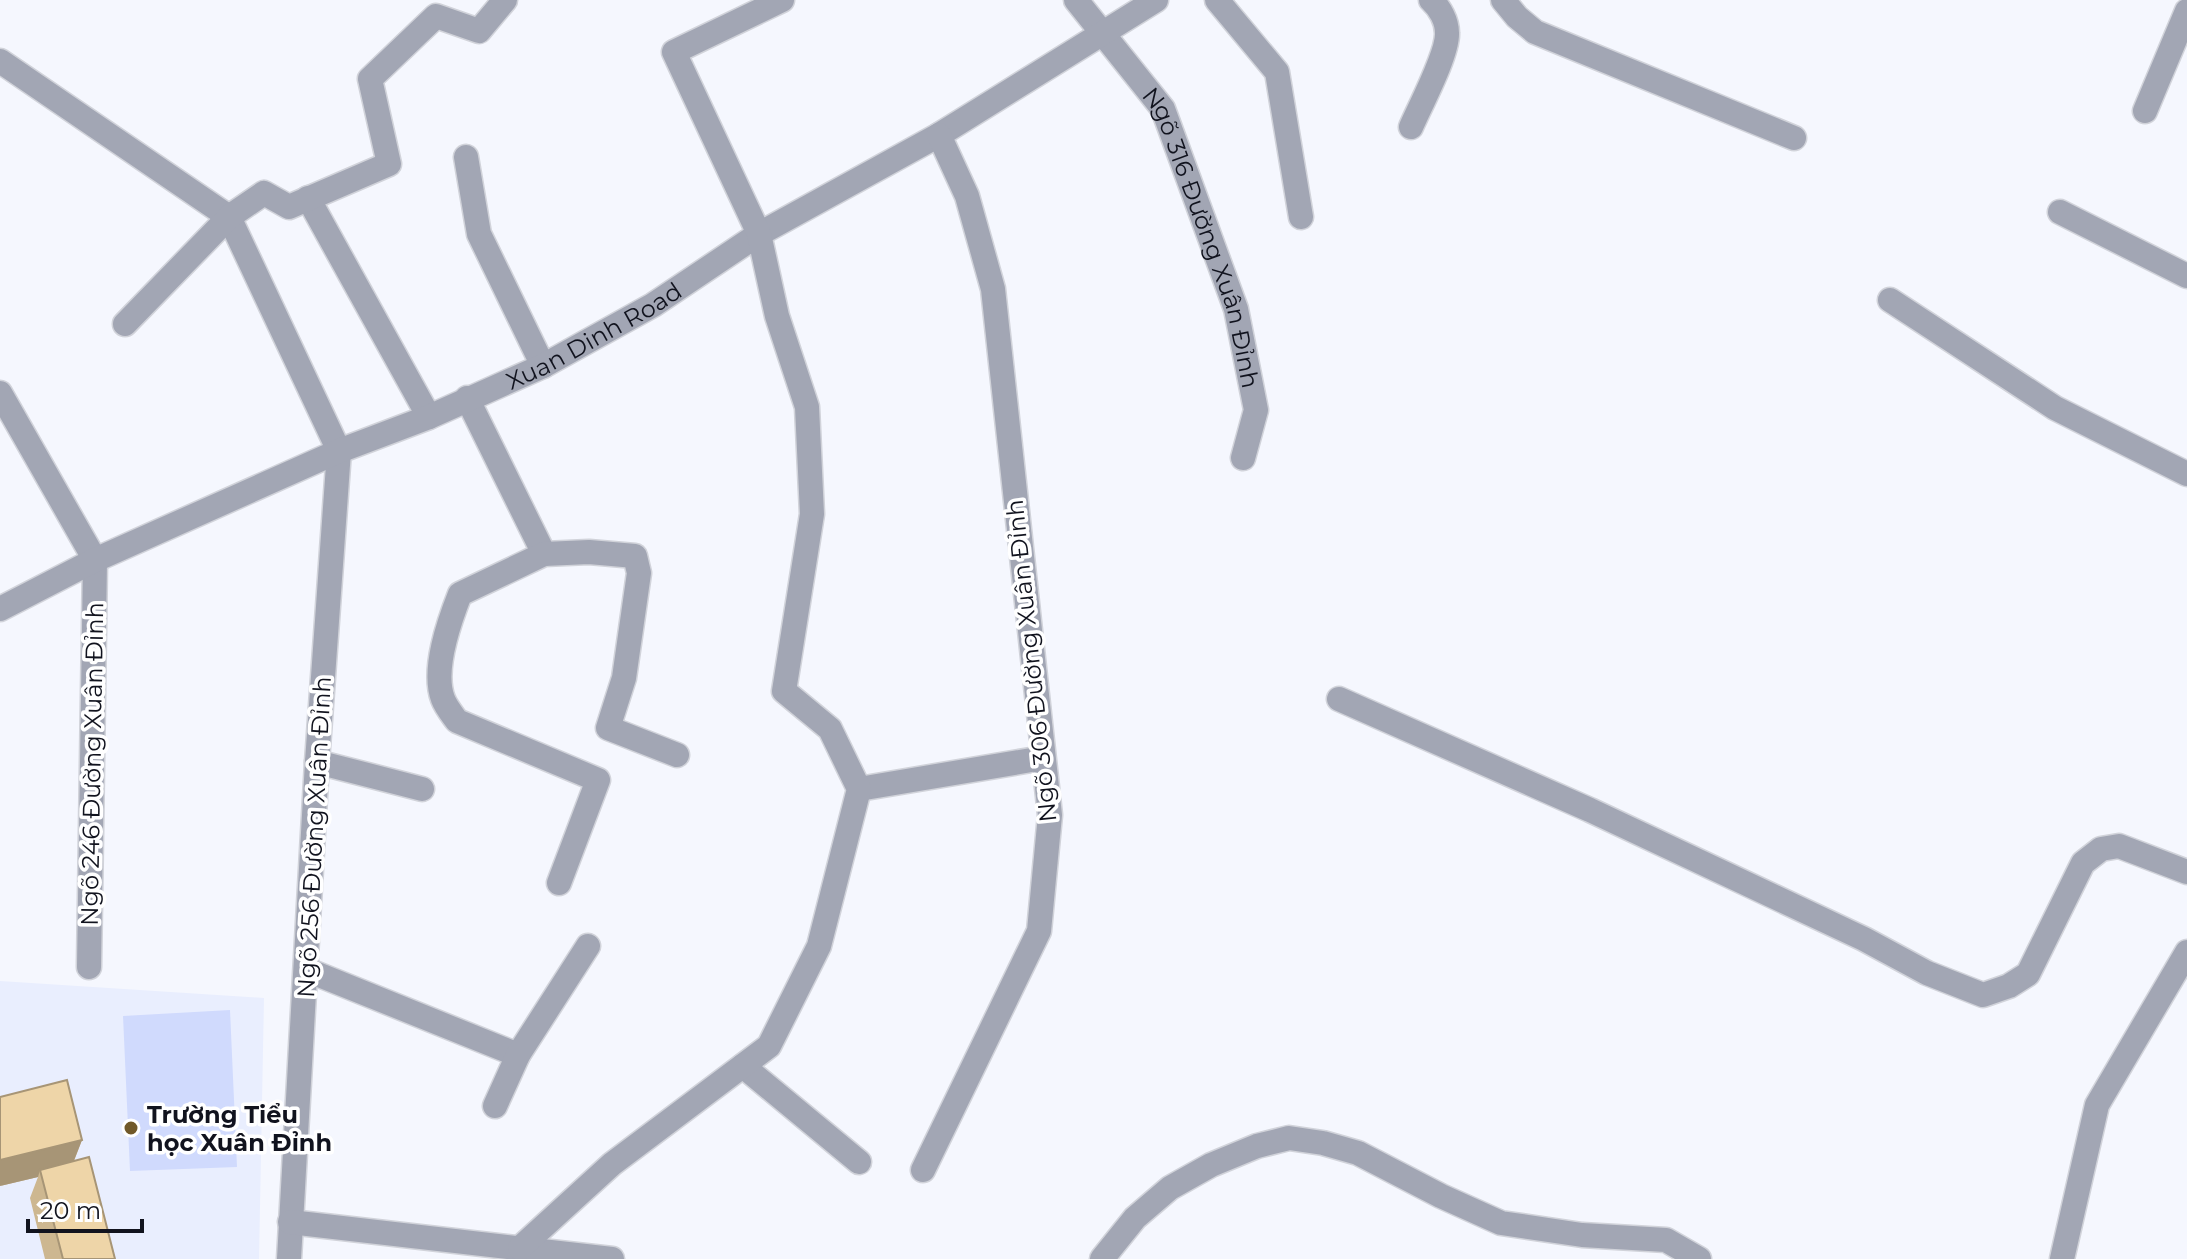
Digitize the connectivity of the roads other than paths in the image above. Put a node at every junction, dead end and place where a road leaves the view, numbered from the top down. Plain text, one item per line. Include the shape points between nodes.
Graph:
1 (505, 0) edge
2 (782, 0) edge
3 (1076, 0) edge
4 (1156, 0) edge
5 (1217, 0) edge
6 (1431, 0) edge
7 (1503, 0) edge
8 (2187, 11) edge
9 (1103, 31) junction
10 (0, 61) edge
11 (2145, 111) dead end
12 (1411, 127) dead end
13 (939, 135) junction
14 (1794, 138) dead end
15 (466, 157) dead end
16 (308, 198) junction
17 (2060, 212) dead end
18 (229, 217) junction
19 (1301, 217) dead end
20 (759, 234) junction
21 (2187, 276) edge
22 (1890, 300) dead end
23 (125, 324) dead end
24 (543, 366) junction
25 (0, 393) edge
26 (467, 398) junction
27 (429, 417) junction
28 (339, 451) junction
29 (1243, 458) dead end
30 (2187, 474) edge
31 (544, 554) junction
32 (95, 560) junction
33 (0, 609) edge
34 (1339, 699) dead end
35 (677, 755) dead end
36 (1043, 758) junction
37 (317, 762) junction
38 (422, 789) dead end
39 (859, 789) junction
40 (2187, 872) edge
41 (559, 883) dead end
42 (588, 946) dead end
43 (2187, 952) edge
44 (89, 967) dead end
45 (307, 970) junction
46 (518, 1055) junction
47 (743, 1066) junction
48 (495, 1106) dead end
49 (859, 1162) dead end
50 (923, 1170) dead end
51 (290, 1222) junction
52 (520, 1248) junction
53 (289, 1259) edge
54 (612, 1259) edge
55 (1102, 1259) edge
56 (1699, 1259) edge
57 (2062, 1259) edge

1 - 16 street via 479,31 436,16 370,79 389,164
2 - 20 street via 674,52
3 - 9 street, Ngõ 316 Đường Xuân Đỉnh
4 - 9 street, Xuan Dinh Road
5 - 19 street via 1277,72
6 - 12 street via 1448,33
7 - 14 street via 1535,32
8 - 11 street
9 - 13 street, Xuan Dinh Road
9 - 29 street, Ngõ 316 Đường Xuân Đỉnh via 1163,109 1236,309 1256,410
10 - 18 street
13 - 20 street, Xuan Dinh Road
13 - 36 street, Ngõ 306 Đường Xuân Đỉnh via 967,196 993,289
15 - 24 street via 479,234
16 - 18 street via 289,207 264,193
16 - 27 street
17 - 21 street
18 - 23 street
18 - 28 street
20 - 24 street, Xuan Dinh Road via 653,305
20 - 39 street via 777,316 807,407 812,514 784,691 830,729
22 - 30 street via 2055,408
24 - 26 street, Xuan Dinh Road
25 - 32 street
26 - 27 street, Xuan Dinh Road
26 - 31 street
27 - 28 street, Xuan Dinh Road
28 - 32 street, Xuan Dinh Road
28 - 37 street, Ngõ 256 Đường Xuân Đỉnh
31 - 35 street via 635,556 639,573 624,678 608,728
31 - 41 street via 460,594 439,678 443,701 457,721 598,780
32 - 33 street, Xuan Dinh Road
32 - 44 street, Ngõ 246 Đường Xuân Đỉnh
34 - 40 street via 1983,995 2028,974 2083,863 2101,849 2119,846
36 - 39 street
36 - 50 street, Ngõ 306 Đường Xuân Đỉnh via 1050,815 1039,931
37 - 38 street
37 - 45 street, Ngõ 256 Đường Xuân Đỉnh
39 - 47 street via 819,946 769,1046
42 - 46 street
43 - 57 street via 2097,1105
45 - 46 street
45 - 51 street, Ngõ 256 Đường Xuân Đỉnh
46 - 48 street
47 - 49 street
47 - 52 street via 612,1164
51 - 52 street
51 - 53 street, Ngõ 256 Đường Xuân Đỉnh
52 - 54 street
55 - 56 street via 1135,1218 1170,1188 1222,1160 1289,1138 1358,1153 1501,1223 1666,1240

